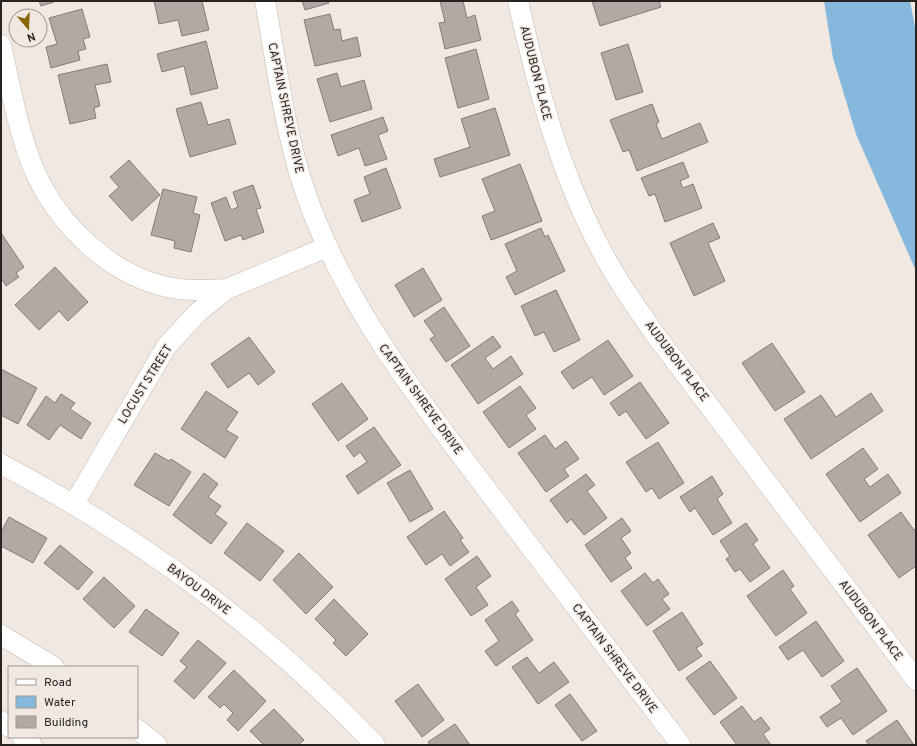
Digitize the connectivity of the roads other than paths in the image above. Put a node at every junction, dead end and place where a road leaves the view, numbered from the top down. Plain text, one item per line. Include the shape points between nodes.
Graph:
1 (265, 1) edge
2 (518, 1) edge
3 (1, 45) edge
4 (327, 247) junction
5 (227, 289) junction
6 (1, 464) edge
7 (74, 504) junction
8 (1, 635) edge
9 (52, 666) edge
10 (916, 680) edge
11 (138, 730) edge
12 (23, 738) edge
13 (32, 745) edge
14 (157, 745) edge
15 (375, 745) edge
16 (681, 745) edge

1 - 4 street, CAPTAIN SHREVE DRIVE via 297,163 312,212
2 - 10 street, AUDUBON PLACE via 550,128 589,226 620,284 654,333
3 - 5 street via 19,127 33,166 48,197 73,229 101,255 145,280 178,289
4 - 5 street, LOCUST STREET
4 - 16 street, CAPTAIN SHREVE DRIVE via 364,316 430,415
5 - 7 street, LOCUST STREET via 197,313 166,347
6 - 7 street, BAYOU DRIVE
7 - 15 street, BAYOU DRIVE via 178,572 265,640
8 - 9 street
11 - 14 street
12 - 13 street

